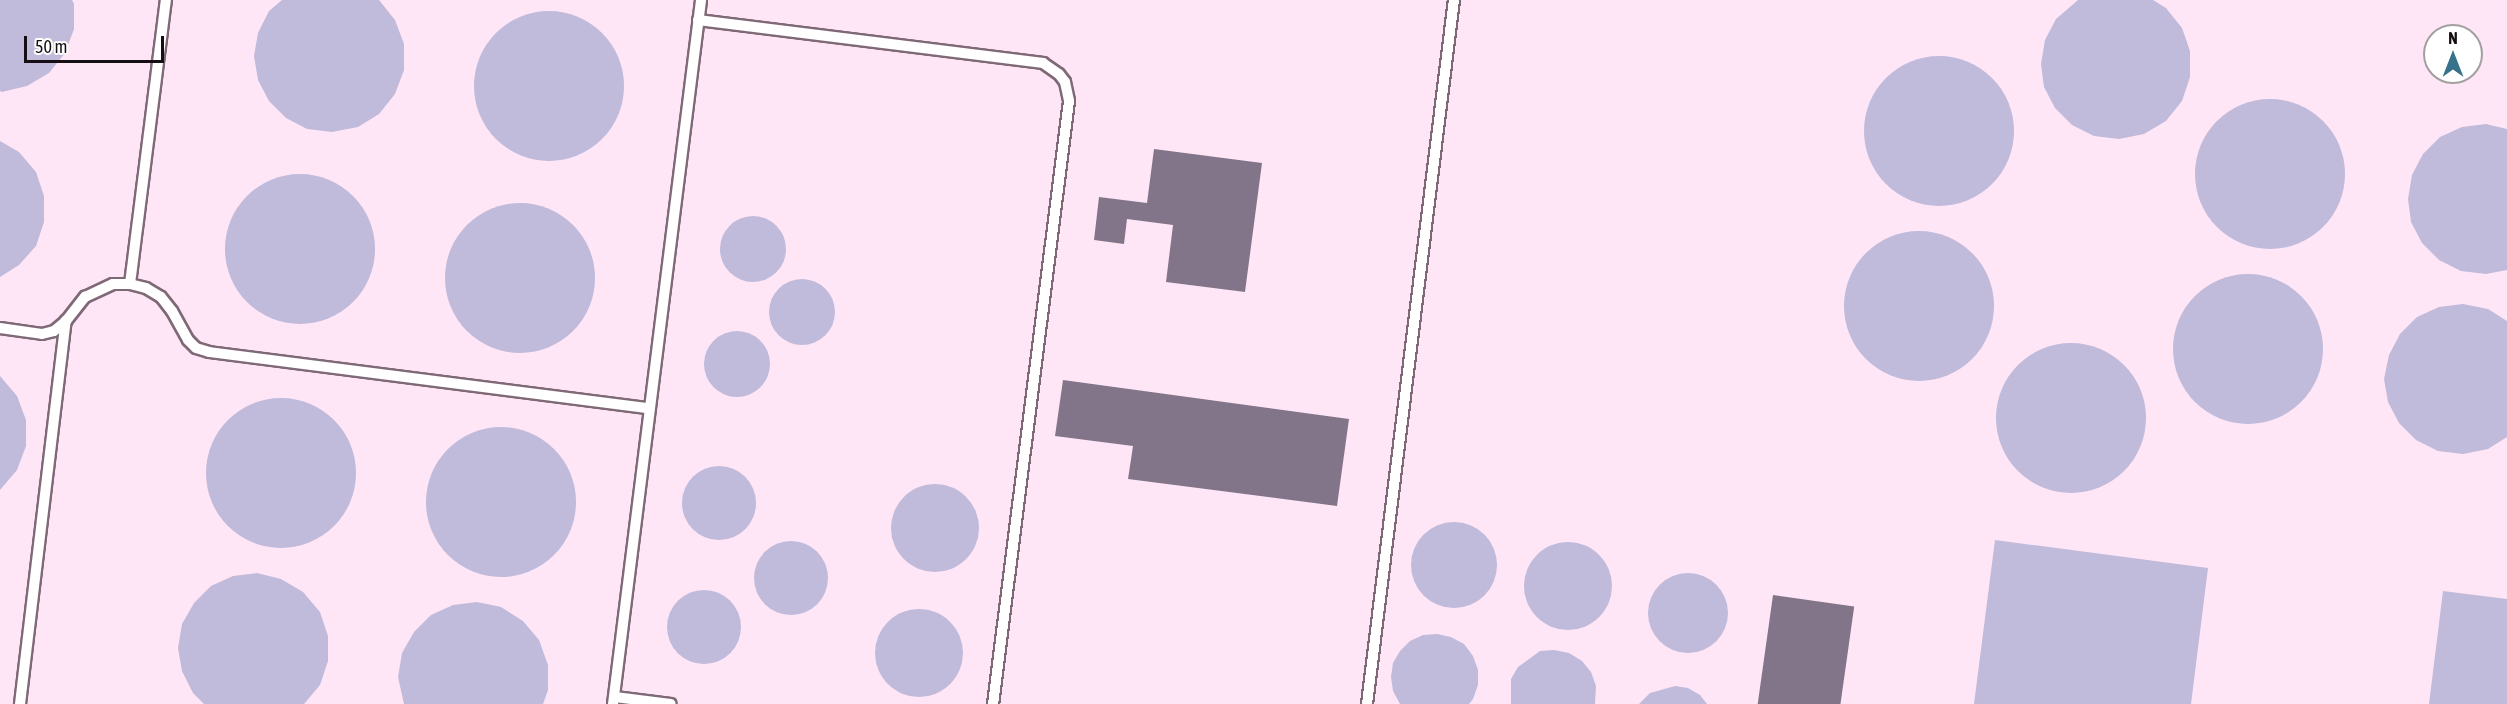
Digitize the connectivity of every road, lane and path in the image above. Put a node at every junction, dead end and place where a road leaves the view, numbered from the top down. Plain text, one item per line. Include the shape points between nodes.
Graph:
1 (166, 0) edge
2 (701, 0) edge
3 (1454, 0) edge
4 (698, 20) junction
5 (130, 284) junction
6 (66, 321) junction
7 (0, 328) edge
8 (649, 408) junction
9 (614, 700) edge
10 (20, 704) edge
11 (670, 704) edge
12 (993, 704) edge
13 (1367, 704) edge

1 - 5 lane
2 - 4 lane
3 - 13 lane
4 - 8 lane
4 - 12 lane via 1043,63 1065,82 1069,101
5 - 6 lane via 113,284 85,297
5 - 8 lane via 161,297 188,340 209,352
6 - 7 lane via 54,331 42,334
6 - 10 lane
8 - 9 lane
9 - 11 lane

